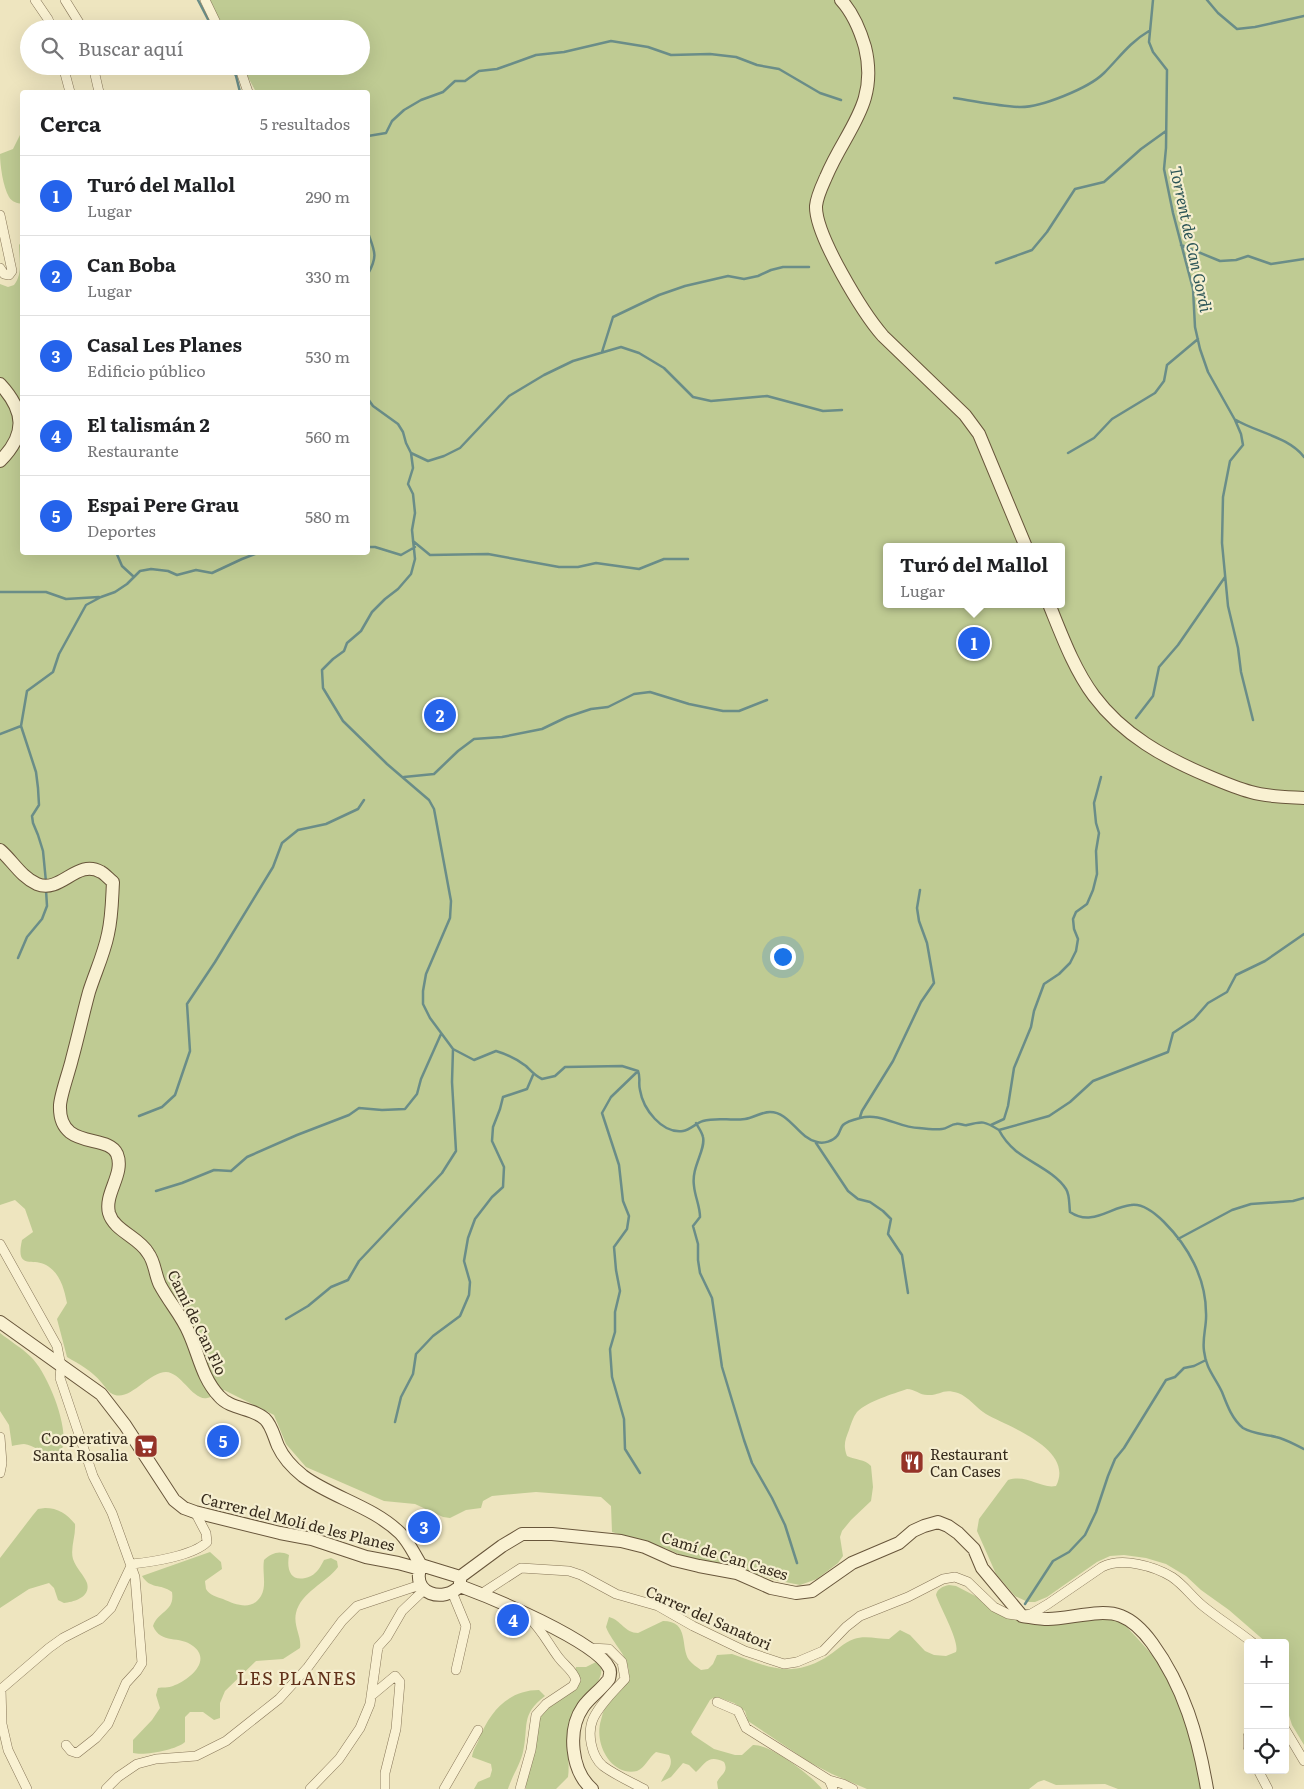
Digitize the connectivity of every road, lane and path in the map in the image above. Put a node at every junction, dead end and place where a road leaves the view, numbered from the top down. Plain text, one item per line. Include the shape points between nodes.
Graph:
1 (35, 0) edge
2 (65, 0) edge
3 (205, 0) edge
4 (841, 0) edge
5 (48, 20) edge
6 (77, 20) edge
7 (215, 20) edge
8 (65, 75) edge
9 (95, 75) edge
10 (242, 75) edge
11 (69, 90) edge
12 (99, 90) edge
13 (247, 90) edge
14 (0, 215) edge
15 (0, 268) edge
16 (0, 384) edge
17 (0, 461) edge
18 (1024, 543) edge
19 (1051, 608) edge
20 (1304, 798) edge
21 (0, 850) edge
22 (0, 1244) edge
23 (0, 1322) edge
24 (61, 1368) junction
25 (0, 1437) edge
26 (0, 1473) edge
27 (195, 1512) junction
28 (132, 1564) junction
29 (420, 1567) junction
30 (457, 1585) junction
31 (422, 1588) junction
32 (481, 1594) junction
33 (525, 1614) junction
34 (1022, 1616) junction
35 (1248, 1639) edge
36 (590, 1648) junction
37 (456, 1670) dead end
38 (1, 1690) edge
39 (371, 1696) junction
40 (717, 1702) dead end
41 (478, 1730) dead end
42 (1289, 1736) edge
43 (66, 1745) dead end
44 (1304, 1761) edge
45 (1260, 1774) edge
46 (831, 1785) edge
47 (27, 1789) edge
48 (106, 1789) edge
49 (310, 1789) edge
50 (385, 1789) edge
51 (444, 1789) edge
52 (520, 1789) edge
53 (592, 1789) edge
54 (644, 1789) edge
55 (853, 1789) edge
56 (1207, 1789) edge
57 (1268, 1789) edge

1 - 5 street
2 - 6 street
3 - 7 street
4 - 18 street via 863,39 868,59 868,88 861,111 822,187 816,205 817,220 847,283 872,324 965,415 979,434
8 - 11 street
9 - 12 street
10 - 13 street
14 - 15 street via 12,271 4,274
16 - 17 street via 15,404 20,421 19,432
19 - 20 street via 1084,682 1115,720 1140,741 1179,763 1240,789
21 - 29 street, Camí de Can Flo via 38,884 57,883 82,869 92,868 113,882 108,936 90,990 60,1106 66,1126 73,1134 110,1146 117,1153 119,1164 108,1205 112,1220 148,1253 159,1283 190,1334 207,1380 220,1398 264,1418 290,1464 302,1476 385,1520 404,1537
22 - 24 street via 58,1346
23 - 24 street, Carrer del Molí de les Planes
24 - 27 street, Carrer del Molí de les Planes via 101,1394 125,1424 174,1500
24 - 28 street via 60,1378 93,1476
25 - 26 street
27 - 28 street via 208,1538 204,1545 154,1562
27 - 29 street, Carrer del Molí de les Planes via 312,1539 366,1558
28 - 38 street via 111,1608 100,1619 63,1638
28 - 43 street via 142,1663 126,1683 108,1724 96,1738 77,1753
29 - 30 street, Carrer del Molí de les Planes
29 - 31 street via 418,1581
30 - 31 street via 435,1594
30 - 32 street, Carrer del Molí de les Planes
30 - 34 street, Camí de Can Cases via 502,1546 522,1534 552,1534 621,1541 674,1560 737,1572 771,1588 796,1593 812,1591 852,1563 938,1522 958,1533 974,1549 982,1568
30 - 37 street via 466,1626
31 - 39 street via 378,1647
31 - 48 street via 358,1606 279,1699 226,1741 196,1756 137,1764
32 - 33 street, Carrer del Molí de les Planes
32 - 34 street, Carrer del Sanatori via 521,1568 569,1571 616,1594 658,1606 745,1651 784,1664 797,1662 823,1650 860,1616 943,1579 955,1577 968,1582 994,1606 1008,1614
33 - 36 street, Carrer del Molí de les Planes
33 - 52 street via 573,1672 576,1680 573,1686 536,1715
34 - 35 street via 1048,1604 1106,1565 1135,1564 1156,1569 1173,1578
34 - 56 street via 1048,1619 1110,1613 1121,1616 1143,1631 1167,1664 1176,1683 1200,1749
36 - 53 street, Carrer del Molí de les Planes via 607,1665 610,1673 604,1686 582,1709 575,1727 576,1767
36 - 54 street via 609,1649 622,1662 625,1679 592,1720 592,1752 602,1765
38 - 47 street via 2,1724 8,1750
39 - 49 street via 360,1728 340,1759
39 - 50 street via 395,1676 400,1682 396,1729 385,1773
40 - 46 street via 738,1711 746,1728
41 - 51 street
42 - 44 street
45 - 57 street
46 - 55 street via 843,1784

